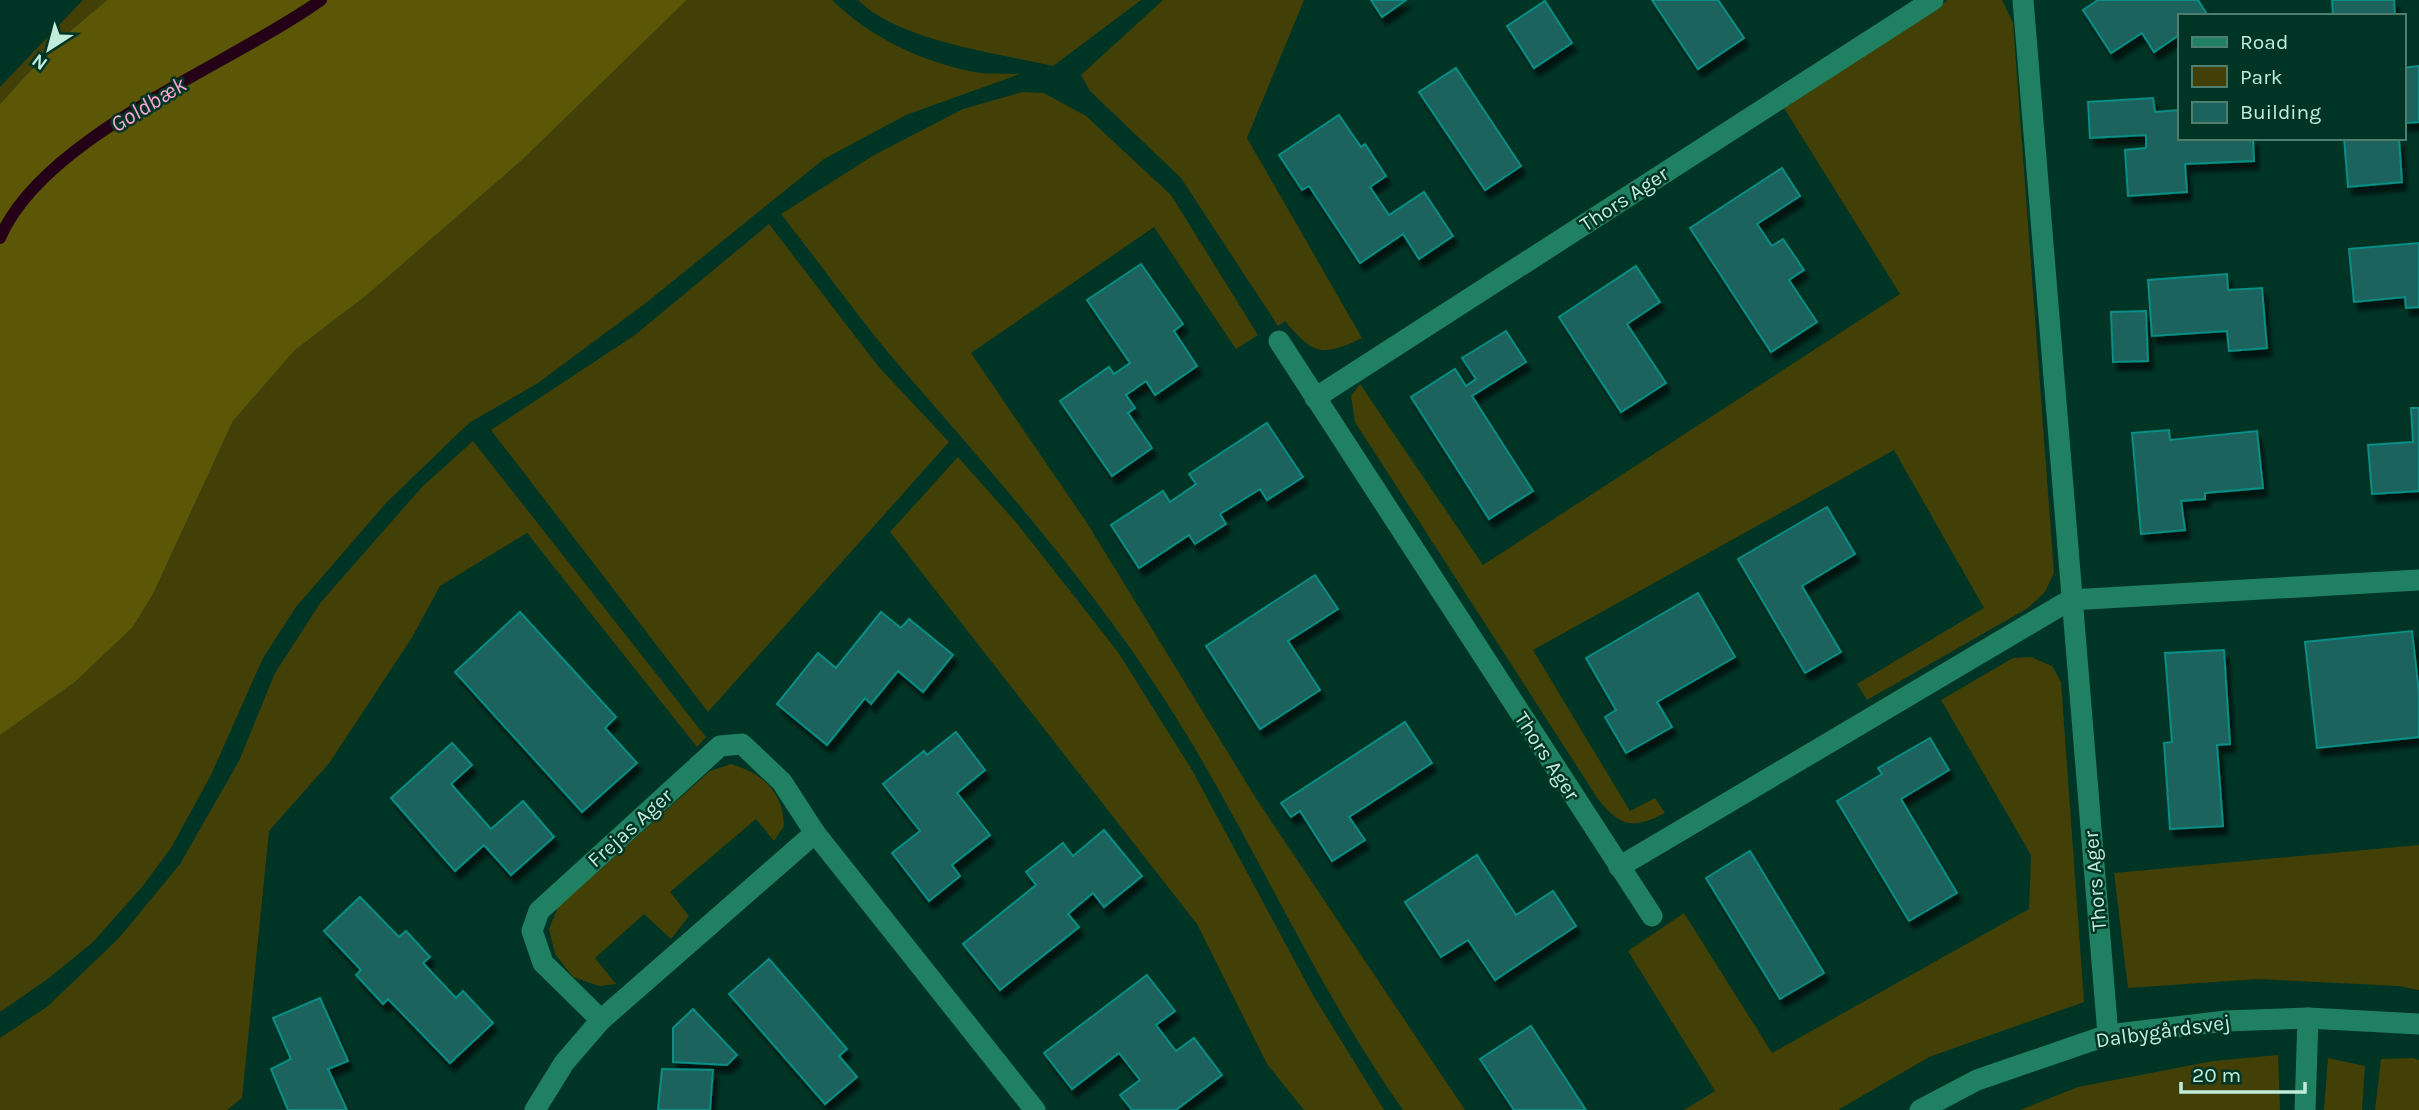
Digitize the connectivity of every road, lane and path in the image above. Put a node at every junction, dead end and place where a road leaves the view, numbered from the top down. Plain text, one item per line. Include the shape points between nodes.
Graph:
1 (1933, 0) edge
2 (2023, 0) edge
3 (1279, 341) dead end
4 (1315, 398) junction
5 (2419, 579) edge
6 (2070, 600) junction
7 (815, 833) junction
8 (1619, 867) junction
9 (1652, 916) dead end
10 (2308, 1018) junction
11 (601, 1020) junction
12 (2419, 1024) edge
13 (2108, 1035) junction
14 (535, 1110) edge
15 (1035, 1110) edge
16 (1920, 1110) edge
17 (2305, 1110) edge

1 - 4 street, Thors Ager
2 - 6 street, Thors Ager
3 - 4 street, Thors Ager
4 - 8 street, Thors Ager
5 - 6 street
6 - 8 street
6 - 13 street, Thors Ager
7 - 11 street
7 - 11 street, Frejas Ager via 782,782 741,744 720,746 540,911 532,931 542,963
7 - 15 street, Frejas Ager
8 - 9 street, Thors Ager
10 - 12 street, Dalbygårdsvej
10 - 13 street, Dalbygårdsvej via 2225,1021
10 - 17 street
11 - 14 street via 564,1063
13 - 16 street, Dalbygårdsvej via 1977,1080

